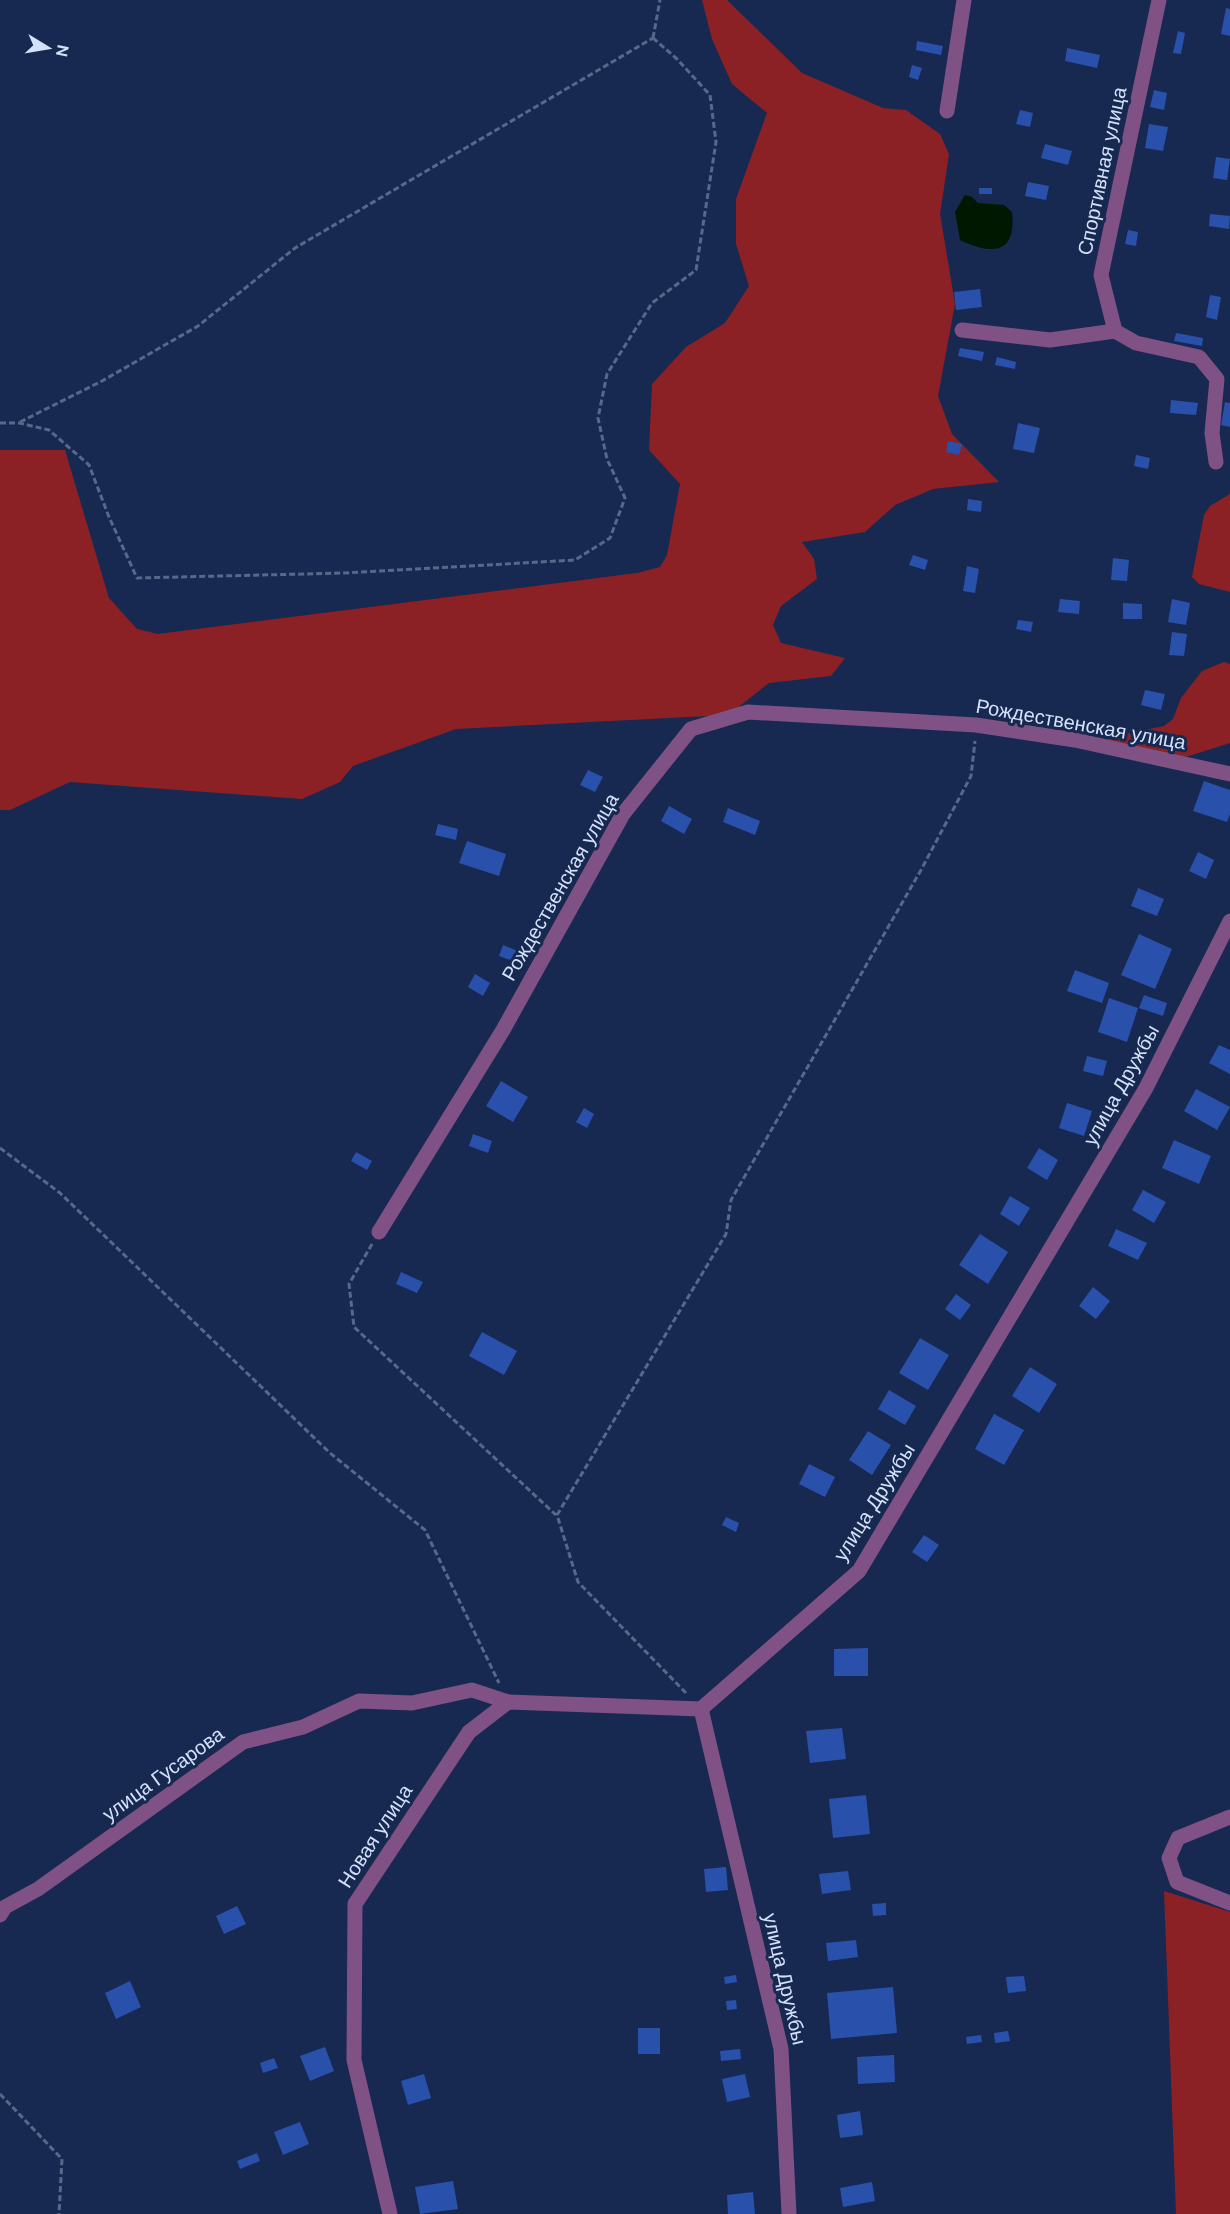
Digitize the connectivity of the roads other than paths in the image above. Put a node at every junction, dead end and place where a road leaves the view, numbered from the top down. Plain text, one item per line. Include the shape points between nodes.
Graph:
1 (964, 0) edge
2 (1159, 0) edge
3 (947, 111) dead end
4 (962, 330) dead end
5 (1115, 331) junction
6 (1216, 462) dead end
7 (1230, 774) edge
8 (1230, 921) edge
9 (380, 1232) road end
10 (508, 1702) junction
11 (701, 1709) junction
12 (1230, 1817) edge
13 (1230, 1903) edge
14 (0, 1916) edge
15 (390, 2214) edge
16 (789, 2214) edge

1 - 3 street
2 - 5 street, Спортивная улица via 1101,275
4 - 5 street via 1050,340
5 - 6 street via 1136,343 1199,357 1217,379 1212,433
7 - 9 street, Рождественская улица via 1075,740 976,725 748,712 691,729 623,814 503,1030
8 - 11 street, улица Дружбы via 1146,1088 859,1571
10 - 11 street
10 - 14 street, улица Гусарова via 472,1690 412,1703 358,1701 303,1727 243,1742 38,1890 5,1907
10 - 15 street, Новая улица via 469,1732 355,1904 354,2060
11 - 16 street, улица Дружбы via 781,2049
12 - 13 street via 1178,1838 1169,1858 1177,1882

